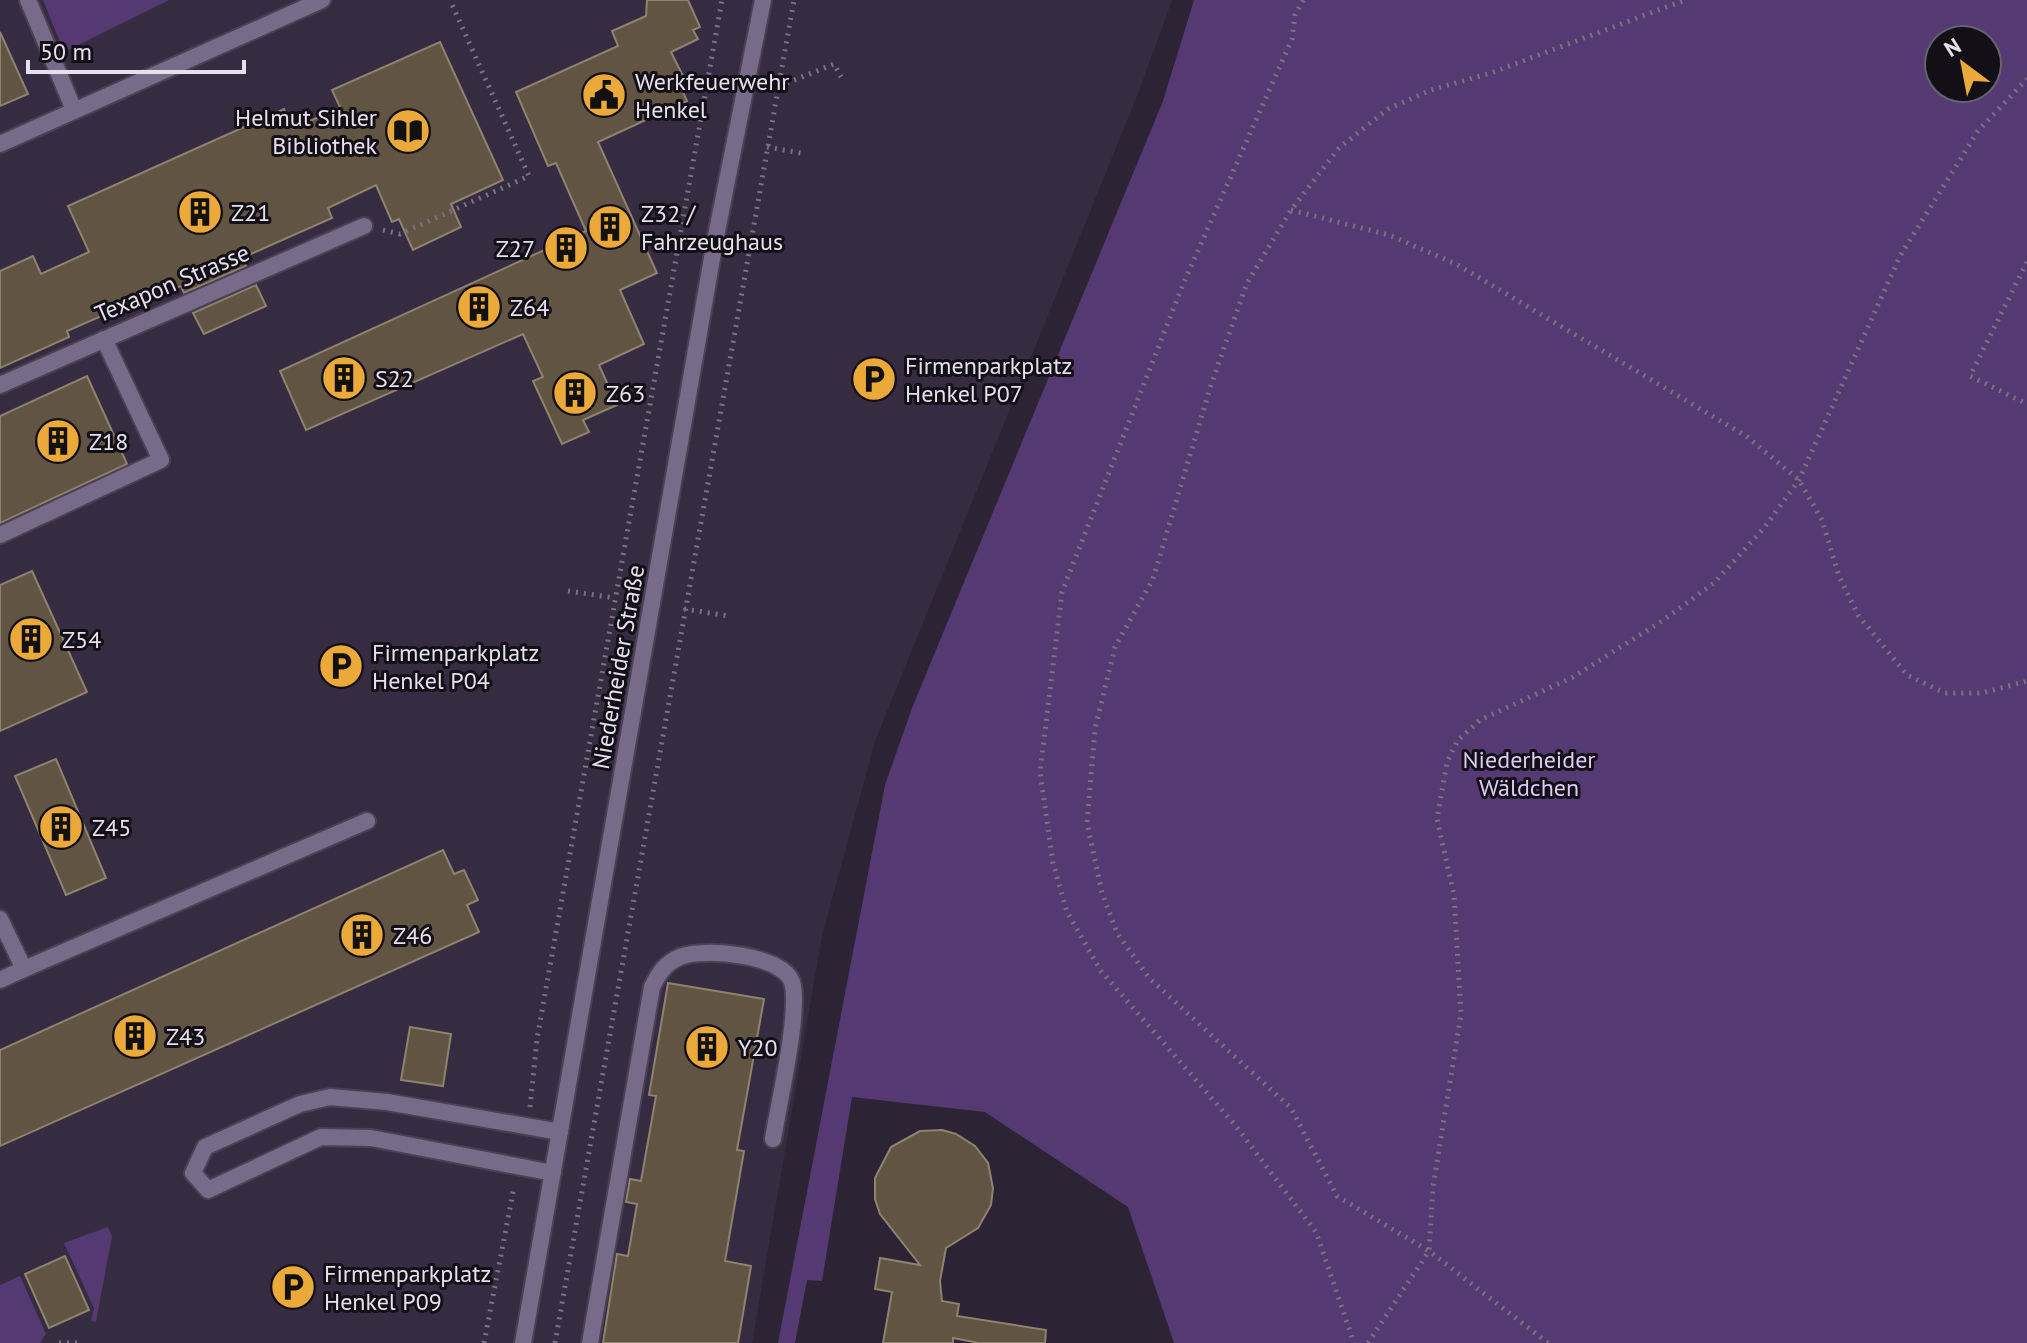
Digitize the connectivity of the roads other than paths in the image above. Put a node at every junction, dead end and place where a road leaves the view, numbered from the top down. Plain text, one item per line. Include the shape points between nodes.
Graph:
1 (28, 0) edge
2 (322, 0) edge
3 (763, 0) edge
4 (74, 110) junction
5 (0, 144) edge
6 (364, 226) road end
7 (104, 339) junction
8 (0, 385) edge
9 (0, 535) edge
10 (367, 821) dead end
11 (0, 919) edge
12 (24, 969) junction
13 (0, 980) edge
14 (560, 1132) junction
15 (773, 1139) dead end
16 (553, 1173) junction
17 (523, 1343) edge
18 (590, 1343) edge

1 - 4 street
2 - 4 street
3 - 14 street, Niederheider Straße via 715,241
4 - 5 street
6 - 7 street, Texapon Strasse
7 - 8 street, Texapon Strasse
7 - 9 street via 161,460
10 - 12 street
11 - 12 street
12 - 13 street
14 - 16 street, Niederheider Straße
14 - 16 street via 330,1097 300,1104 205,1147 193,1173 208,1190 321,1137 371,1138
15 - 18 street via 794,985 774,963 711,951 681,957 660,970 652,987
16 - 17 street, Niederheider Straße

